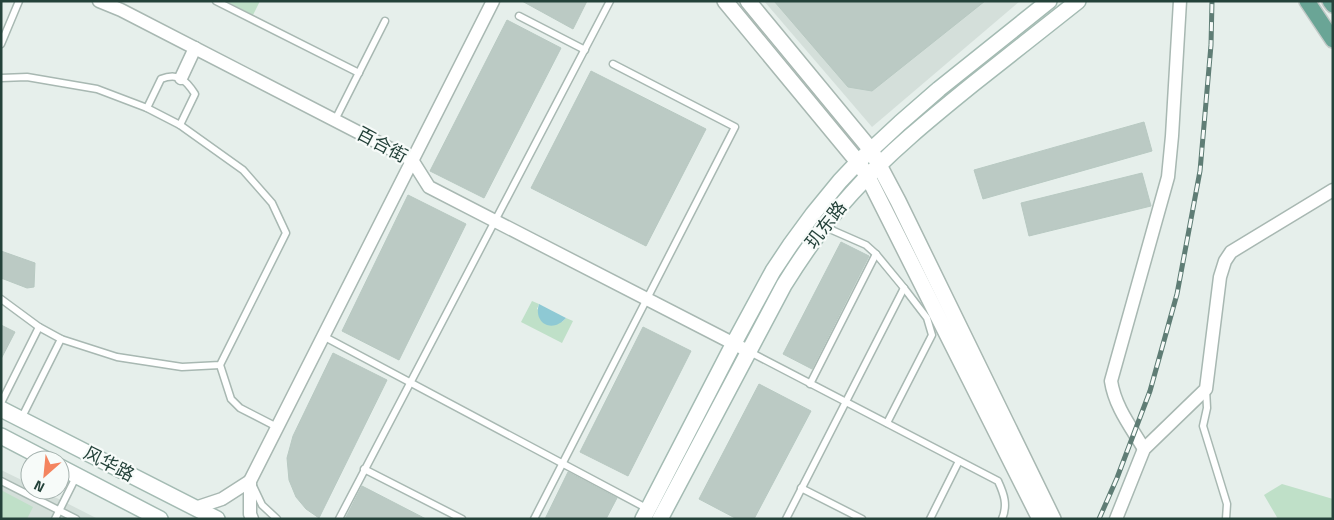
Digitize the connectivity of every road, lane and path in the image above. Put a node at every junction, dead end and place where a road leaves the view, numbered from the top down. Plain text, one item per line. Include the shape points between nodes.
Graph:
1 (19, 1) edge
2 (99, 1) edge
3 (216, 1) edge
4 (493, 1) edge
5 (610, 1) edge
6 (725, 1) edge
7 (748, 1) edge
8 (1049, 1) edge
9 (1078, 1) edge
10 (1180, 1) edge
11 (1306, 1) edge
12 (1330, 1) edge
13 (1333, 5) edge
14 (123, 6) edge
15 (519, 16) dead end
16 (385, 21) dead end
17 (1333, 40) edge
18 (1, 44) edge
19 (195, 48) junction
20 (585, 50) junction
21 (613, 64) dead end
22 (359, 72) junction
23 (1, 78) edge
24 (181, 78) junction
25 (147, 108) junction
26 (335, 120) junction
27 (180, 125) junction
28 (870, 150) junction
29 (412, 160) junction
30 (858, 162) junction
31 (880, 166) junction
32 (868, 177) junction
33 (1333, 190) edge
34 (495, 221) junction
35 (824, 227) junction
36 (876, 254) junction
37 (904, 288) junction
38 (1, 299) edge
39 (647, 299) junction
40 (39, 327) junction
41 (323, 336) junction
42 (61, 339) junction
43 (734, 344) junction
44 (748, 351) junction
45 (220, 365) junction
46 (410, 382) junction
47 (810, 384) junction
48 (1206, 389) junction
49 (846, 402) junction
50 (1, 403) edge
51 (1, 408) edge
52 (21, 419) junction
53 (887, 423) junction
54 (277, 427) junction
55 (1, 436) edge
56 (1144, 449) junction
57 (28, 450) edge
58 (960, 461) junction
59 (563, 464) junction
60 (364, 469) junction
61 (70, 472) edge
62 (77, 476) junction
63 (1, 481) edge
64 (250, 481) junction
65 (801, 488) junction
66 (195, 508) junction
67 (59, 510) junction
68 (656, 516) edge
69 (55, 519) edge
70 (76, 519) edge
71 (160, 519) edge
72 (217, 519) edge
73 (252, 519) edge
74 (277, 519) edge
75 (338, 519) edge
76 (462, 519) edge
77 (534, 519) edge
78 (786, 519) edge
79 (862, 519) edge
80 (930, 519) edge
81 (1002, 519) edge
82 (1040, 519) edge
83 (1053, 519) edge
84 (1116, 519) edge
85 (1226, 519) edge

1 - 18 lane
2 - 14 street, 百合街
3 - 22 lane
4 - 29 street
5 - 20 lane
6 - 30 main road
7 - 28 main road
8 - 28 main road, 玑东路 via 939,89
9 - 31 main road, 玑东路 via 950,103
10 - 56 street via 1168,177 1111,381 1119,409
11 - 17 main road
12 - 13 main road
14 - 19 street, 百合街
15 - 20 lane
16 - 22 lane
19 - 24 street
19 - 26 street, 百合街
20 - 34 lane
21 - 39 lane via 735,126
22 - 26 lane
23 - 25 lane via 27,77 97,89
24 - 25 lane via 170,76 161,79
24 - 27 lane via 195,94
25 - 27 lane
26 - 29 street, 百合街
27 - 45 lane via 243,170 272,203 286,233
28 - 30 main road, 玑东路
28 - 31 main road
29 - 34 street, 百合街 via 429,187
29 - 41 street
30 - 32 main road
30 - 43 main road, 玑东路 via 791,244
31 - 32 main road, 玑东路
31 - 83 main road
32 - 35 main road, 玑东路
32 - 82 main road
33 - 48 street via 1231,252 1225,261 1220,277
34 - 39 street, 百合街
34 - 46 lane
35 - 36 lane via 866,245
35 - 44 main road, 玑东路 via 784,285
36 - 37 lane
36 - 47 lane
37 - 49 lane
37 - 53 lane via 927,318 932,335
38 - 40 lane
39 - 43 street, 百合街
39 - 59 lane
40 - 42 lane
40 - 50 lane
41 - 46 lane
41 - 54 street
42 - 45 lane via 117,357 182,367
42 - 52 lane
43 - 44 street, 百合街
43 - 68 main road, 玑东路
44 - 47 lane
44 - 68 main road, 玑东路
45 - 54 lane via 231,399 240,408
46 - 59 lane
46 - 60 lane
47 - 49 lane
48 - 56 street
48 - 85 lane via 1207,408 1203,426 1227,504
49 - 53 lane
49 - 65 lane
51 - 52 main road, 风华路
52 - 66 main road, 风华路
53 - 58 lane
54 - 64 street
55 - 57 main road
56 - 84 street
58 - 80 lane
58 - 81 lane via 998,481 1005,498
59 - 68 lane
59 - 77 lane
60 - 75 lane
60 - 76 lane
61 - 62 main road, 风华路
62 - 67 lane
62 - 71 main road, 风华路
63 - 67 lane
64 - 66 street via 222,499
64 - 73 street
64 - 74 lane via 262,505
65 - 78 lane
65 - 79 lane
66 - 72 main road, 风华路
67 - 69 lane
67 - 70 lane

